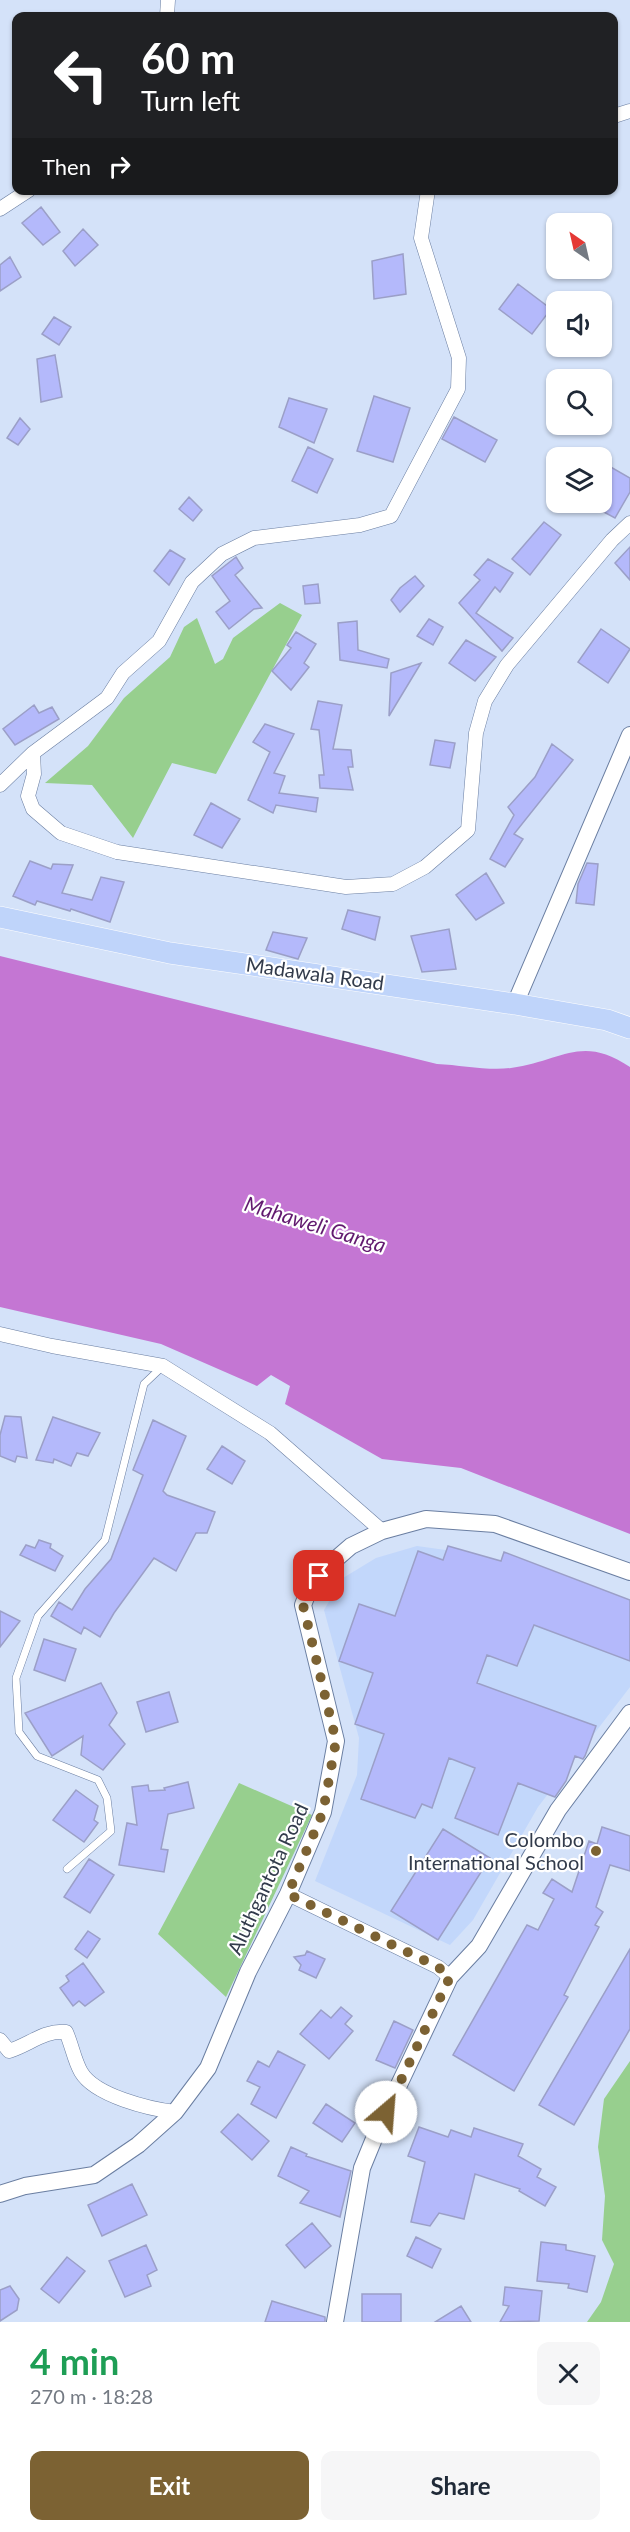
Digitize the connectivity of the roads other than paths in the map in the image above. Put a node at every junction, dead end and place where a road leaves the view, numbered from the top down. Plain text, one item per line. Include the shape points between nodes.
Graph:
1 (21, 195) edge
2 (427, 195) edge
3 (0, 209) edge
4 (630, 523) edge
5 (630, 735) edge
6 (33, 753) junction
7 (0, 784) edge
8 (0, 917) edge
9 (515, 1004) junction
10 (630, 1028) edge
11 (0, 1334) edge
12 (163, 1366) junction
13 (382, 1531) junction
14 (630, 1572) edge
15 (630, 1713) edge
16 (67, 1869) dead end
17 (288, 1894) junction
18 (450, 1977) junction
19 (0, 2040) edge
20 (175, 2112) junction
21 (0, 2194) edge
22 (335, 2322) edge

1 - 3 street
2 - 6 street via 421,238 459,358 458,389 391,516 360,525 255,538 222,554 192,582 159,641 123,673 107,698
4 - 6 street via 507,665 485,700 476,733 468,830 425,867 393,884 323,884 117,852 61,833 33,809 28,796 34,774
5 - 9 street
6 - 7 street
8 - 9 main road, Madawala Road via 170,953
9 - 10 main road, Madawala Road via 607,1020
11 - 12 street
12 - 13 street via 270,1433
12 - 16 lane via 144,1384 105,1540 38,1616 16,1678 19,1732 37,1756 98,1780 107,1798 111,1831
13 - 14 street, Aluthgantota Road via 426,1519 495,1524
13 - 17 street, Aluthgantota Road via 351,1546 329,1565 310,1587 303,1605 336,1741 323,1812
15 - 18 street via 558,1810 479,1946
17 - 18 street via 438,1967
17 - 20 street, Aluthgantota Road via 248,1972 208,2068
18 - 22 street via 362,2168
19 - 20 street via 9,2051 37,2038 66,2032 82,2074 104,2091 151,2109
20 - 21 street, Aluthgantota Road via 138,2145 94,2175

